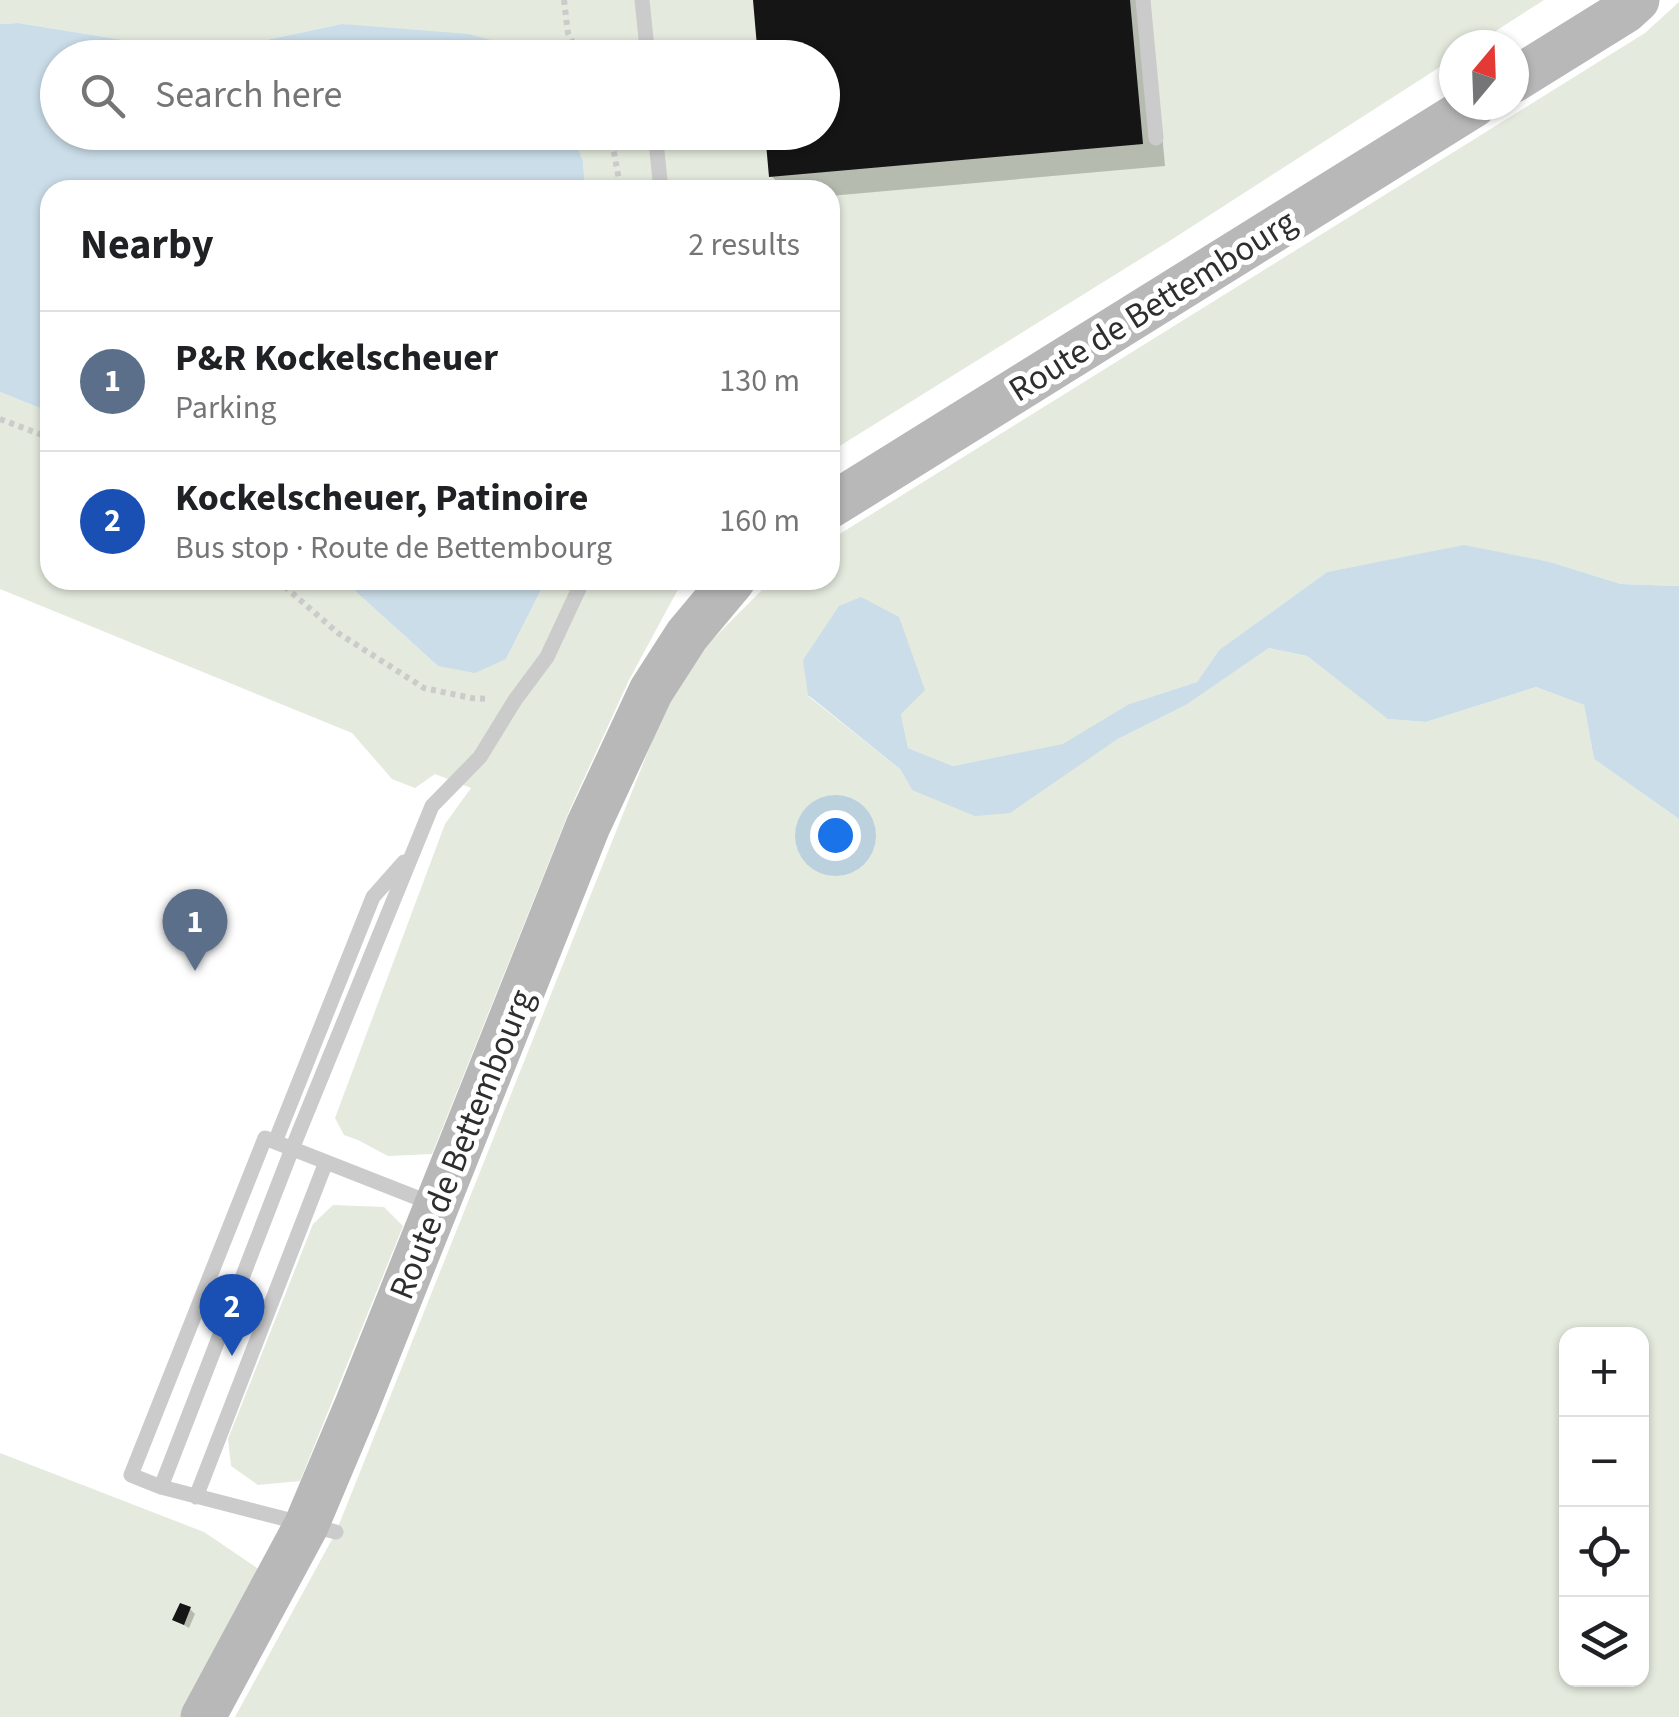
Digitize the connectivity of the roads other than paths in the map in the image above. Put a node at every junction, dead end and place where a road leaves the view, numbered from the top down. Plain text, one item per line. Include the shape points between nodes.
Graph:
1 (642, 0) edge
2 (1143, 0) edge
3 (1638, 0) edge
4 (646, 40) edge
5 (1529, 71) edge
6 (1450, 120) edge
7 (1156, 138) dead end
8 (658, 150) edge
9 (661, 180) edge
10 (840, 500) edge
11 (578, 590) edge
12 (724, 590) edge
13 (414, 852) junction
14 (274, 1142) junction
15 (292, 1149) junction
16 (326, 1162) junction
17 (437, 1205) junction
18 (161, 1487) junction
19 (196, 1496) junction
20 (321, 1529) junction
21 (204, 1717) edge

1 - 4 lane
2 - 7 lane
3 - 5 main road
6 - 10 main road, Route de Bettembourg
8 - 9 lane
11 - 13 lane via 546,657 480,757 432,806
12 - 17 main road, Route de Bettembourg via 651,691 588,826
13 - 14 lane via 373,896
13 - 15 lane
14 - 15 lane
14 - 18 lane via 265,1138 131,1475
15 - 16 lane
15 - 18 lane
16 - 17 lane
16 - 19 lane
17 - 20 main road, Route de Bettembourg
18 - 19 lane
19 - 20 lane
20 - 21 main road, Route de Bettembourg

